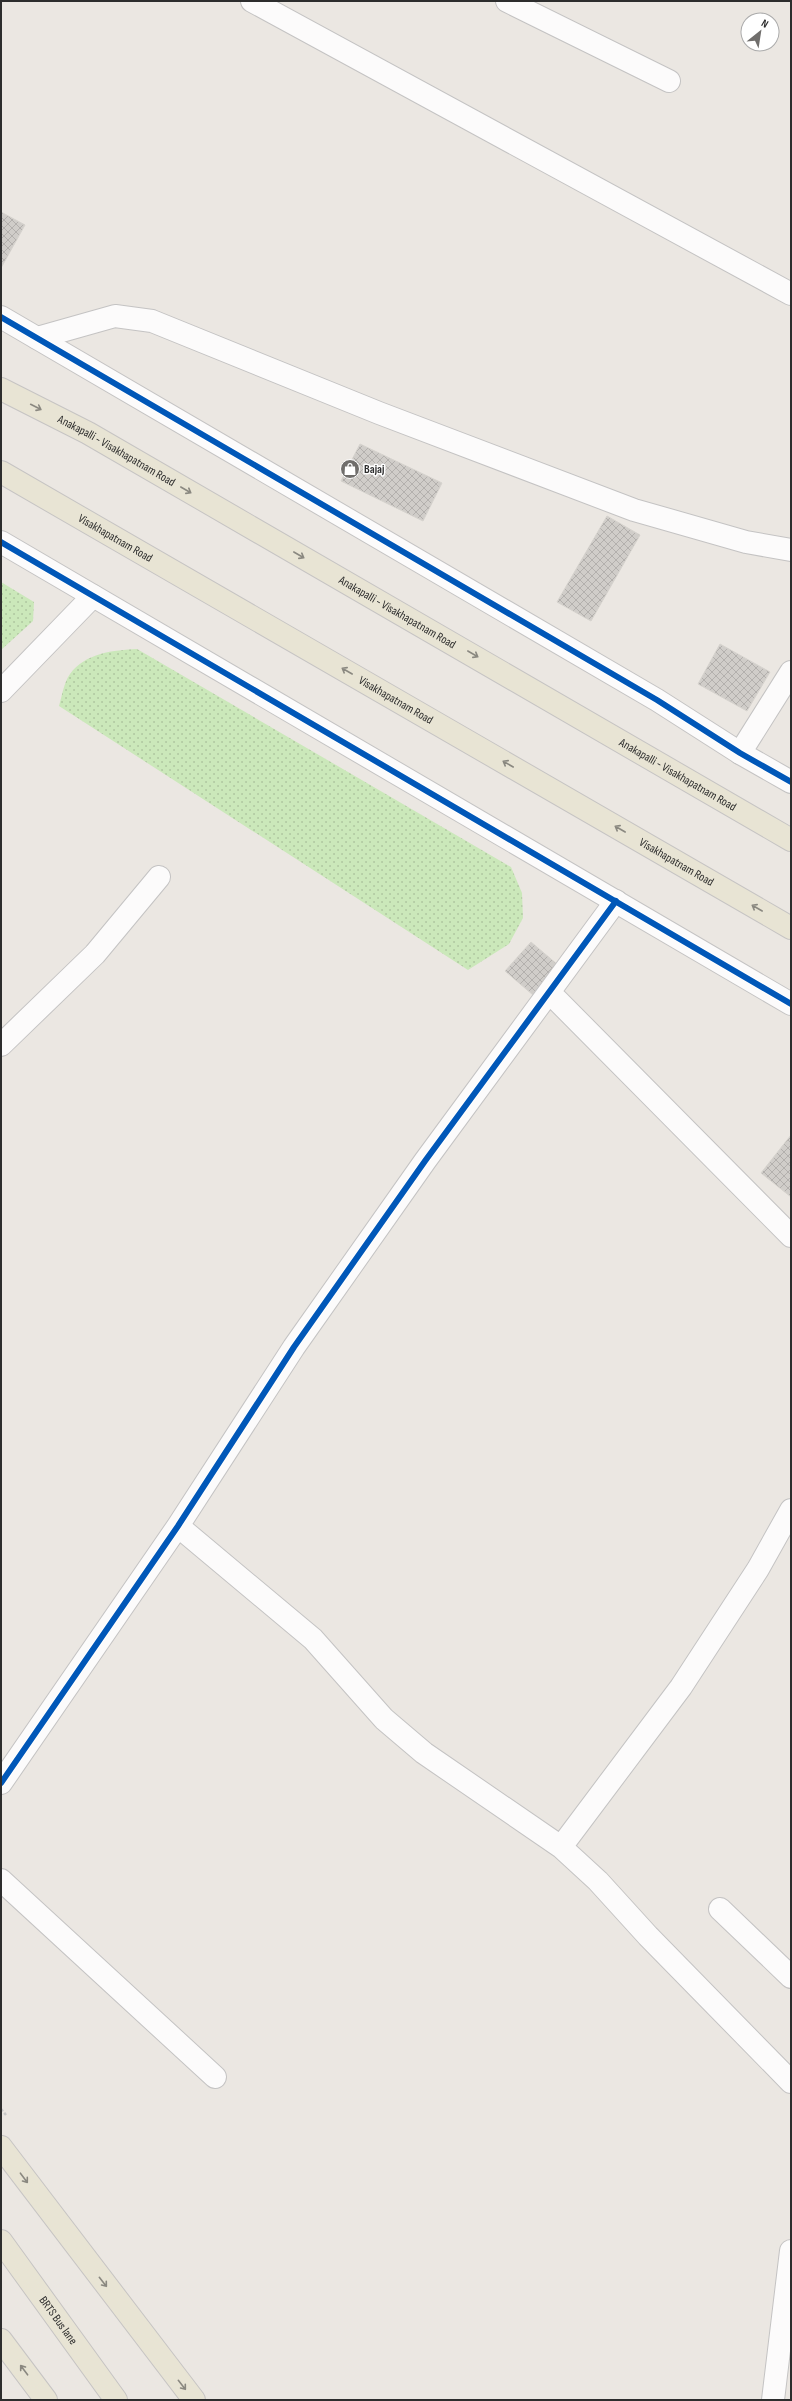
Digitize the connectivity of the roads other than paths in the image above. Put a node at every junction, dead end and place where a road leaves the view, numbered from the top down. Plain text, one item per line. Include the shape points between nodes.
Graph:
1 (252, 1) edge
2 (507, 1) edge
3 (669, 81) dead end
4 (791, 294) edge
5 (1, 317) edge
6 (37, 338) junction
7 (1, 389) edge
8 (1, 472) edge
9 (1, 542) edge
10 (791, 550) edge
11 (93, 596) junction
12 (791, 672) edge
13 (1, 691) edge
14 (740, 753) junction
15 (791, 782) edge
16 (791, 840) edge
17 (159, 878) dead end
18 (616, 902) junction
19 (791, 928) edge
20 (549, 992) junction
21 (791, 1004) edge
22 (1, 1045) edge
23 (791, 1236) edge
24 (791, 1510) edge
25 (178, 1526) junction
26 (1, 1783) edge
27 (561, 1847) junction
28 (1, 1880) edge
29 (720, 1909) dead end
30 (791, 1977) edge
31 (215, 2077) dead end
32 (791, 2082) edge
33 (1, 2147) edge
34 (1, 2241) edge
35 (791, 2250) edge
36 (1, 2340) edge
37 (46, 2400) edge
38 (116, 2400) edge
39 (194, 2400) edge
40 (773, 2400) edge

1 - 4 street
2 - 3 street
5 - 6 street
6 - 10 street via 115,316 152,321 379,413 634,510 746,542
6 - 14 street via 657,700
7 -> 16 main road, Anakapalli - Visakhapatnam Road via 95,437
19 -> 8 main road, Visakhapatnam Road
9 - 11 street
11 - 13 street
11 - 18 street
12 - 14 street
14 - 15 street
17 - 22 street via 95,954
18 - 20 street
18 - 21 street
20 - 23 street
20 - 25 street via 294,1346
24 - 27 street via 758,1569 681,1687
25 - 26 street
25 - 27 street via 313,1639 384,1719 424,1753
27 - 32 street via 598,1881 648,1936
28 - 31 street
29 - 30 street
33 -> 39 main road
34 - 38 main road, BRTS Bus lane
35 - 40 street
37 -> 36 main road

